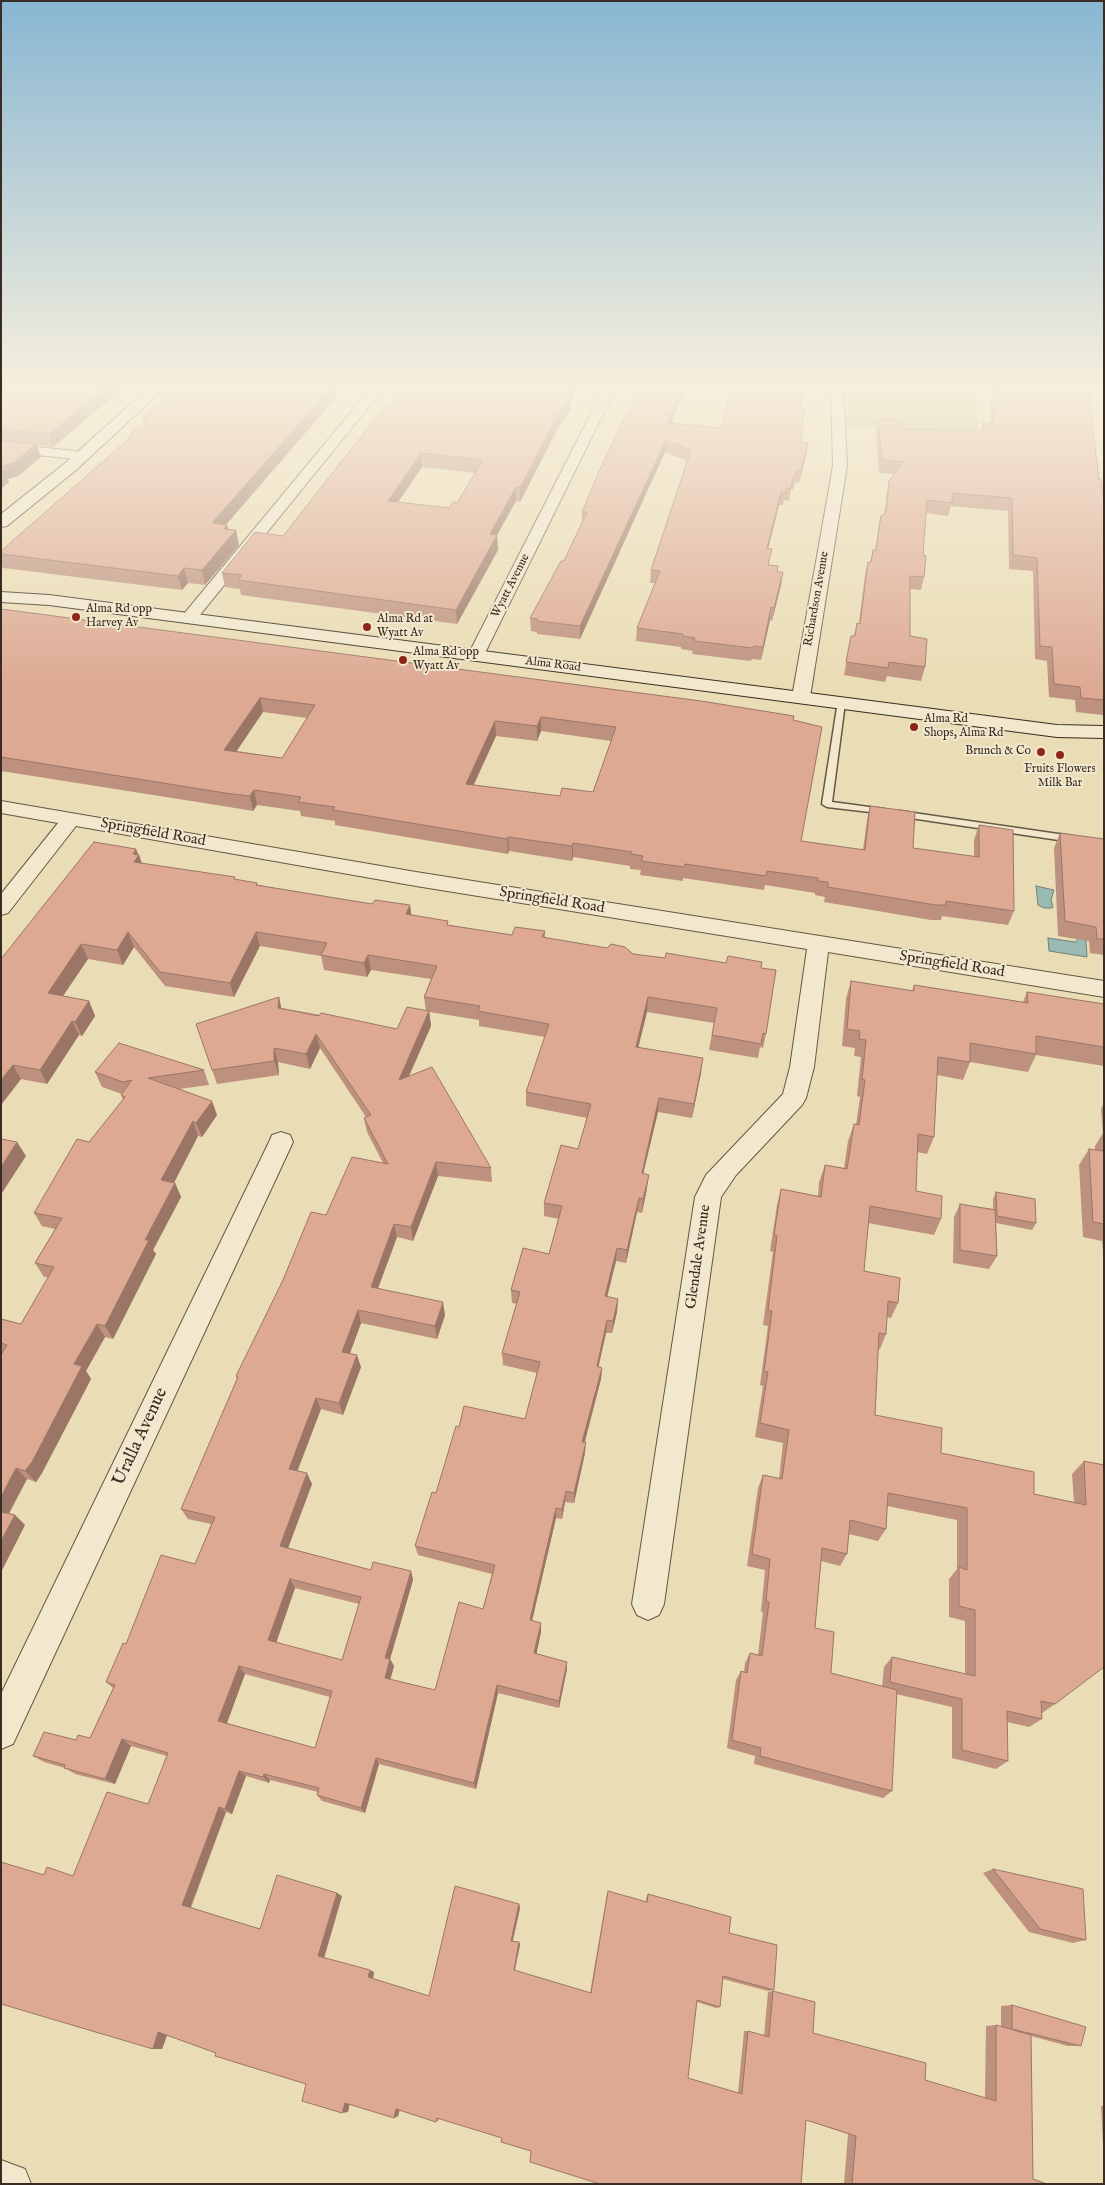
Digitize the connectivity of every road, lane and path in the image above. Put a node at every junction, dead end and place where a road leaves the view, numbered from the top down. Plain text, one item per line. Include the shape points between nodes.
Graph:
1 (48, 484) edge
2 (299, 484) edge
3 (562, 484) edge
4 (837, 484) edge
5 (1, 522) edge
6 (1, 590) edge
7 (1, 597) edge
8 (49, 600) junction
9 (189, 618) junction
10 (476, 656) junction
11 (802, 697) junction
12 (841, 703) junction
13 (1057, 731) junction
14 (1104, 732) edge
15 (1104, 742) edge
16 (1, 807) edge
17 (71, 819) junction
18 (1084, 841) edge
19 (1, 908) edge
20 (818, 943) junction
21 (1104, 989) edge
22 (281, 1142) dead end
23 (648, 1604) dead end
24 (1, 1732) edge
25 (1, 2181) edge
26 (10, 2184) edge

1 - 5 main road
2 - 9 street
3 - 10 street, Wyatt Avenue
4 - 11 street, Richardson Avenue
6 - 8 main road, Alma Road
7 - 8 main road, Alma Road
8 - 9 main road, Alma Road
9 - 10 main road, Alma Road
10 - 11 main road, Alma Road
11 - 12 main road, Alma Road
12 - 13 main road, Alma Road
12 - 18 lane via 827,804
13 - 14 main road, Alma Road
13 - 15 main road, Alma Road
16 - 17 street, Springfield Road
17 - 19 street
17 - 20 street, Springfield Road via 416,879
20 - 21 street, Springfield Road
20 - 23 street, Glendale Avenue via 802,1068 794,1098 727,1168 708,1197
22 - 24 street, Uralla Avenue
25 - 26 street

